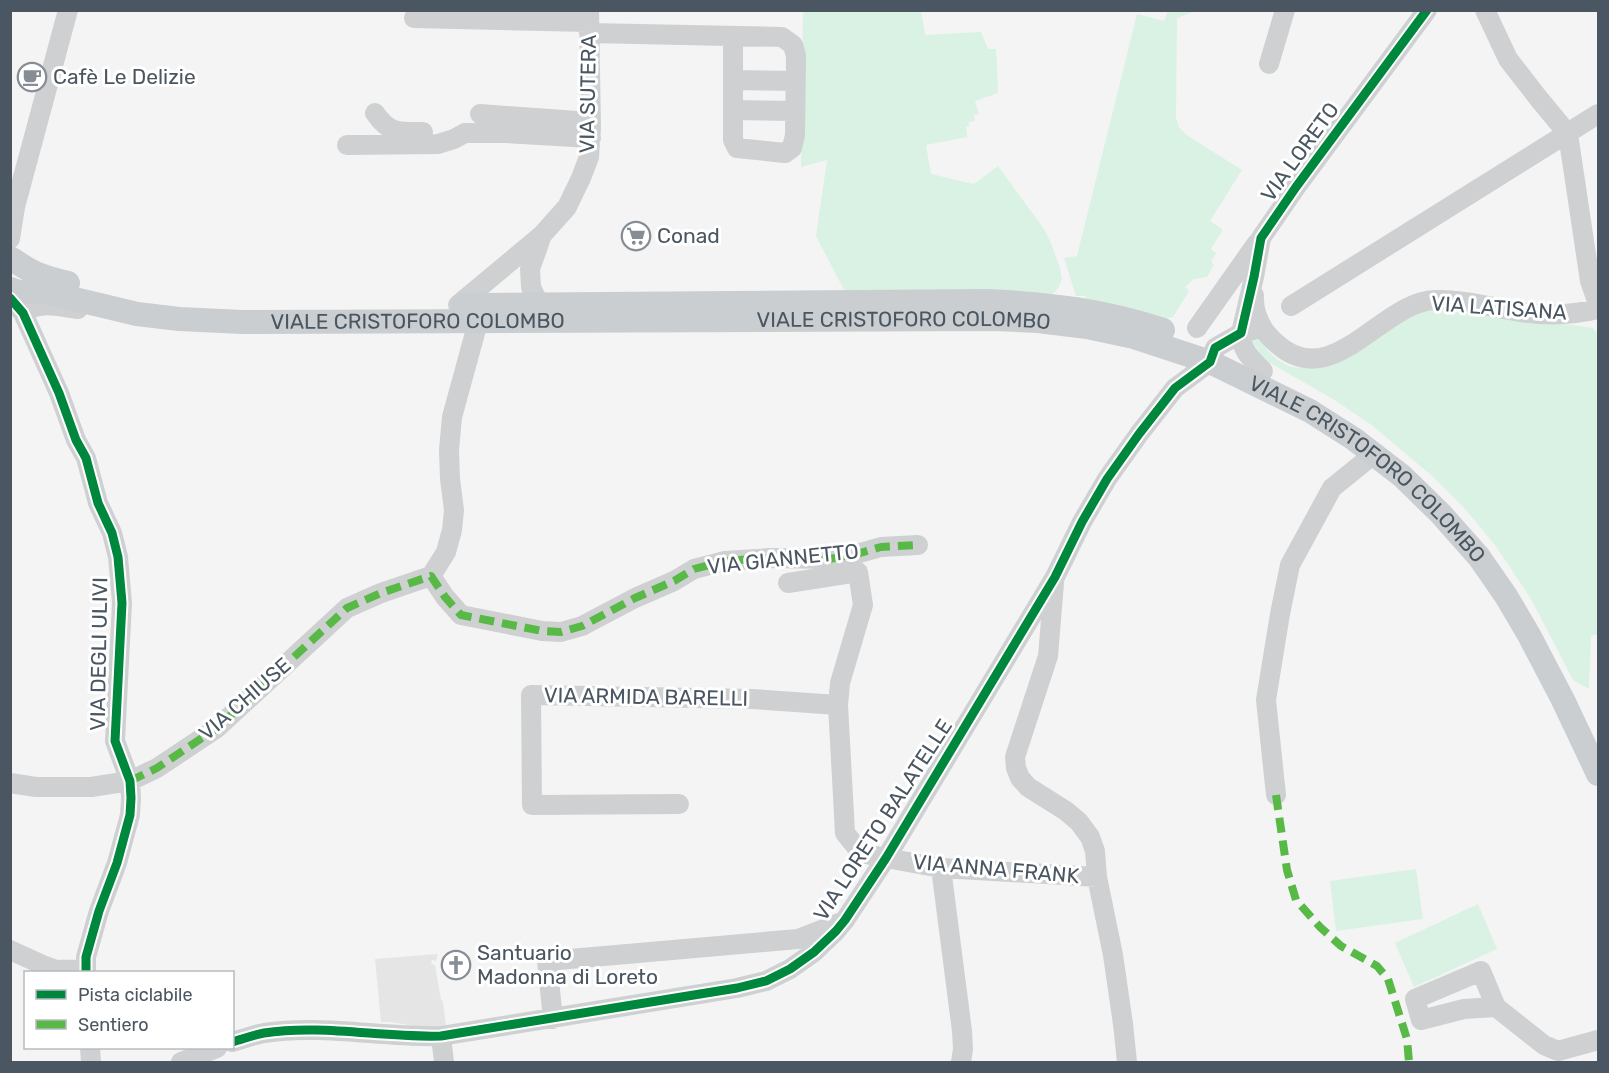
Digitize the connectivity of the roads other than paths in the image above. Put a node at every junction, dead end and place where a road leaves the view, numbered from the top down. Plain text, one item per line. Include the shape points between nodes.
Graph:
1 (68, 10) edge
2 (1285, 10) edge
3 (1427, 10) edge
4 (1485, 10) edge
5 (414, 18) dead end
6 (589, 22) edge
7 (733, 36) junction
8 (1269, 64) dead end
9 (733, 80) junction
10 (796, 81) junction
11 (733, 110) junction
12 (795, 111) junction
13 (375, 113) dead end
14 (480, 114) dead end
15 (1599, 114) edge
16 (591, 130) junction
17 (465, 133) junction
18 (1568, 134) junction
19 (347, 145) dead end
20 (13, 212) edge
21 (542, 235) junction
22 (1261, 238) junction
23 (11, 252) edge
24 (1254, 277) junction
25 (16, 298) edge
26 (539, 304) junction
27 (1599, 304) edge
28 (458, 305) junction
29 (1291, 306) dead end
30 (1599, 309) edge
31 (478, 322) junction
32 (1197, 328) dead end
33 (1264, 329) junction
34 (1241, 333) junction
35 (1213, 355) junction
36 (1263, 371) junction
37 (1374, 454) junction
38 (918, 545) dead end
39 (859, 562) junction
40 (431, 576) junction
41 (1055, 577) junction
42 (788, 583) dead end
43 (838, 705) junction
44 (1599, 753) edge
45 (1599, 774) edge
46 (130, 781) junction
47 (10, 783) edge
48 (1276, 795) dead end
49 (679, 804) dead end
50 (886, 858) junction
51 (941, 868) junction
52 (1097, 877) junction
53 (845, 920) junction
54 (10, 950) edge
55 (86, 971) edge
56 (1496, 1007) dead end
57 (553, 1019) junction
58 (441, 1036) junction
59 (1599, 1040) edge
60 (234, 1041) edge
61 (212, 1049) edge
62 (180, 1062) edge
63 (444, 1062) edge
64 (961, 1062) edge
65 (1127, 1062) edge

1 - 20 street
2 - 8 street
3 - 22 street, VIA LORETO
4 - 18 street via 1508,58
5 - 6 street
6 - 7 street
6 - 16 street, VIA SUTERA
7 - 9 street
7 - 10 street via 782,37 794,45
9 - 10 street
9 - 11 street
10 - 12 street
11 - 12 street
11 - 12 street via 733,140 737,148 785,153 792,148
13 - 17 street via 382,124 399,132
14 - 16 street
15 - 18 street
16 - 17 street
16 - 21 street, VIA SUTERA via 589,157 567,207
17 - 19 street via 438,144
18 - 27 street via 1590,281
18 - 29 street
20 - 23 street
21 - 26 street via 530,269 531,287
21 - 28 street
22 - 24 street, VIA LORETO
22 - 32 street
23 - 25 main road
23 - 28 main road, VIALE CRISTOFORO COLOMBO via 30,272 42,277 161,301
24 - 33 street, VIA LATISANA via 1253,304
24 - 34 street, VIA LORETO
25 - 31 main road, VIALE CRISTOFORO COLOMBO via 45,292 137,314 178,319
25 - 46 street, VIA DEGLI ULIVI via 86,458 118,557 122,603 116,741
26 - 28 main road, VIALE CRISTOFORO COLOMBO
26 - 35 main road, VIALE CRISTOFORO COLOMBO via 1033,303 1132,320
30 - 33 street, VIA LATISANA via 1558,315 1522,313 1432,299 1390,318 1346,348 1311,359 1284,350
31 - 35 main road, VIALE CRISTOFORO COLOMBO via 994,319 1087,327
31 - 40 street via 452,417 452,530 446,552
33 - 34 street
34 - 35 street, VIA LORETO BALATELLE
34 - 36 street via 1244,348
35 - 36 main road, VIALE CRISTOFORO COLOMBO
35 - 37 main road, VIALE CRISTOFORO COLOMBO via 1310,411
35 - 41 street, VIA LORETO BALATELLE via 1175,388 1139,434 1107,479
36 - 44 main road, VIALE CRISTOFORO COLOMBO via 1375,439 1445,501 1485,546 1535,624
37 - 45 main road, VIALE CRISTOFORO COLOMBO via 1440,513 1479,557 1529,635
37 - 48 street via 1332,488 1290,565 1266,700
38 - 39 street, VIA GIANNETTO via 881,547
39 - 40 street, VIA GIANNETTO via 770,558 725,561 694,569 582,626 561,632 461,615
39 - 42 street
39 - 43 street, VIA ANNA FRANK via 863,605 840,683
40 - 46 street, VIA CHIUSE via 347,608 217,728
41 - 50 street, VIA LORETO BALATELLE
41 - 52 street via 1048,656 1015,757 1016,768 1028,787 1079,822 1095,851
43 - 49 street, VIA ARMIDA BARELLI via 752,699 531,695 532,806
43 - 50 street, VIA ANNA FRANK via 845,833 861,853
46 - 47 street, VIA CHIUSE via 90,787
46 - 55 street, VIA DEGLI ULIVI via 130,815 86,957
50 - 51 street, VIA ANNA FRANK
50 - 53 street, VIA LORETO BALATELLE
51 - 52 street, VIA ANNA FRANK
51 - 64 street via 962,1031
52 - 65 street via 1113,955
53 - 57 street, VIA LORETO BALATELLE via 814,952 766,981
53 - 57 street via 798,939 547,961
54 - 55 street via 56,970
56 - 59 street via 1544,1045 1558,1051
57 - 58 street, VIA LORETO BALATELLE
58 - 60 street, VIA LORETO BALATELLE via 315,1030 262,1033
58 - 63 street
61 - 62 street

